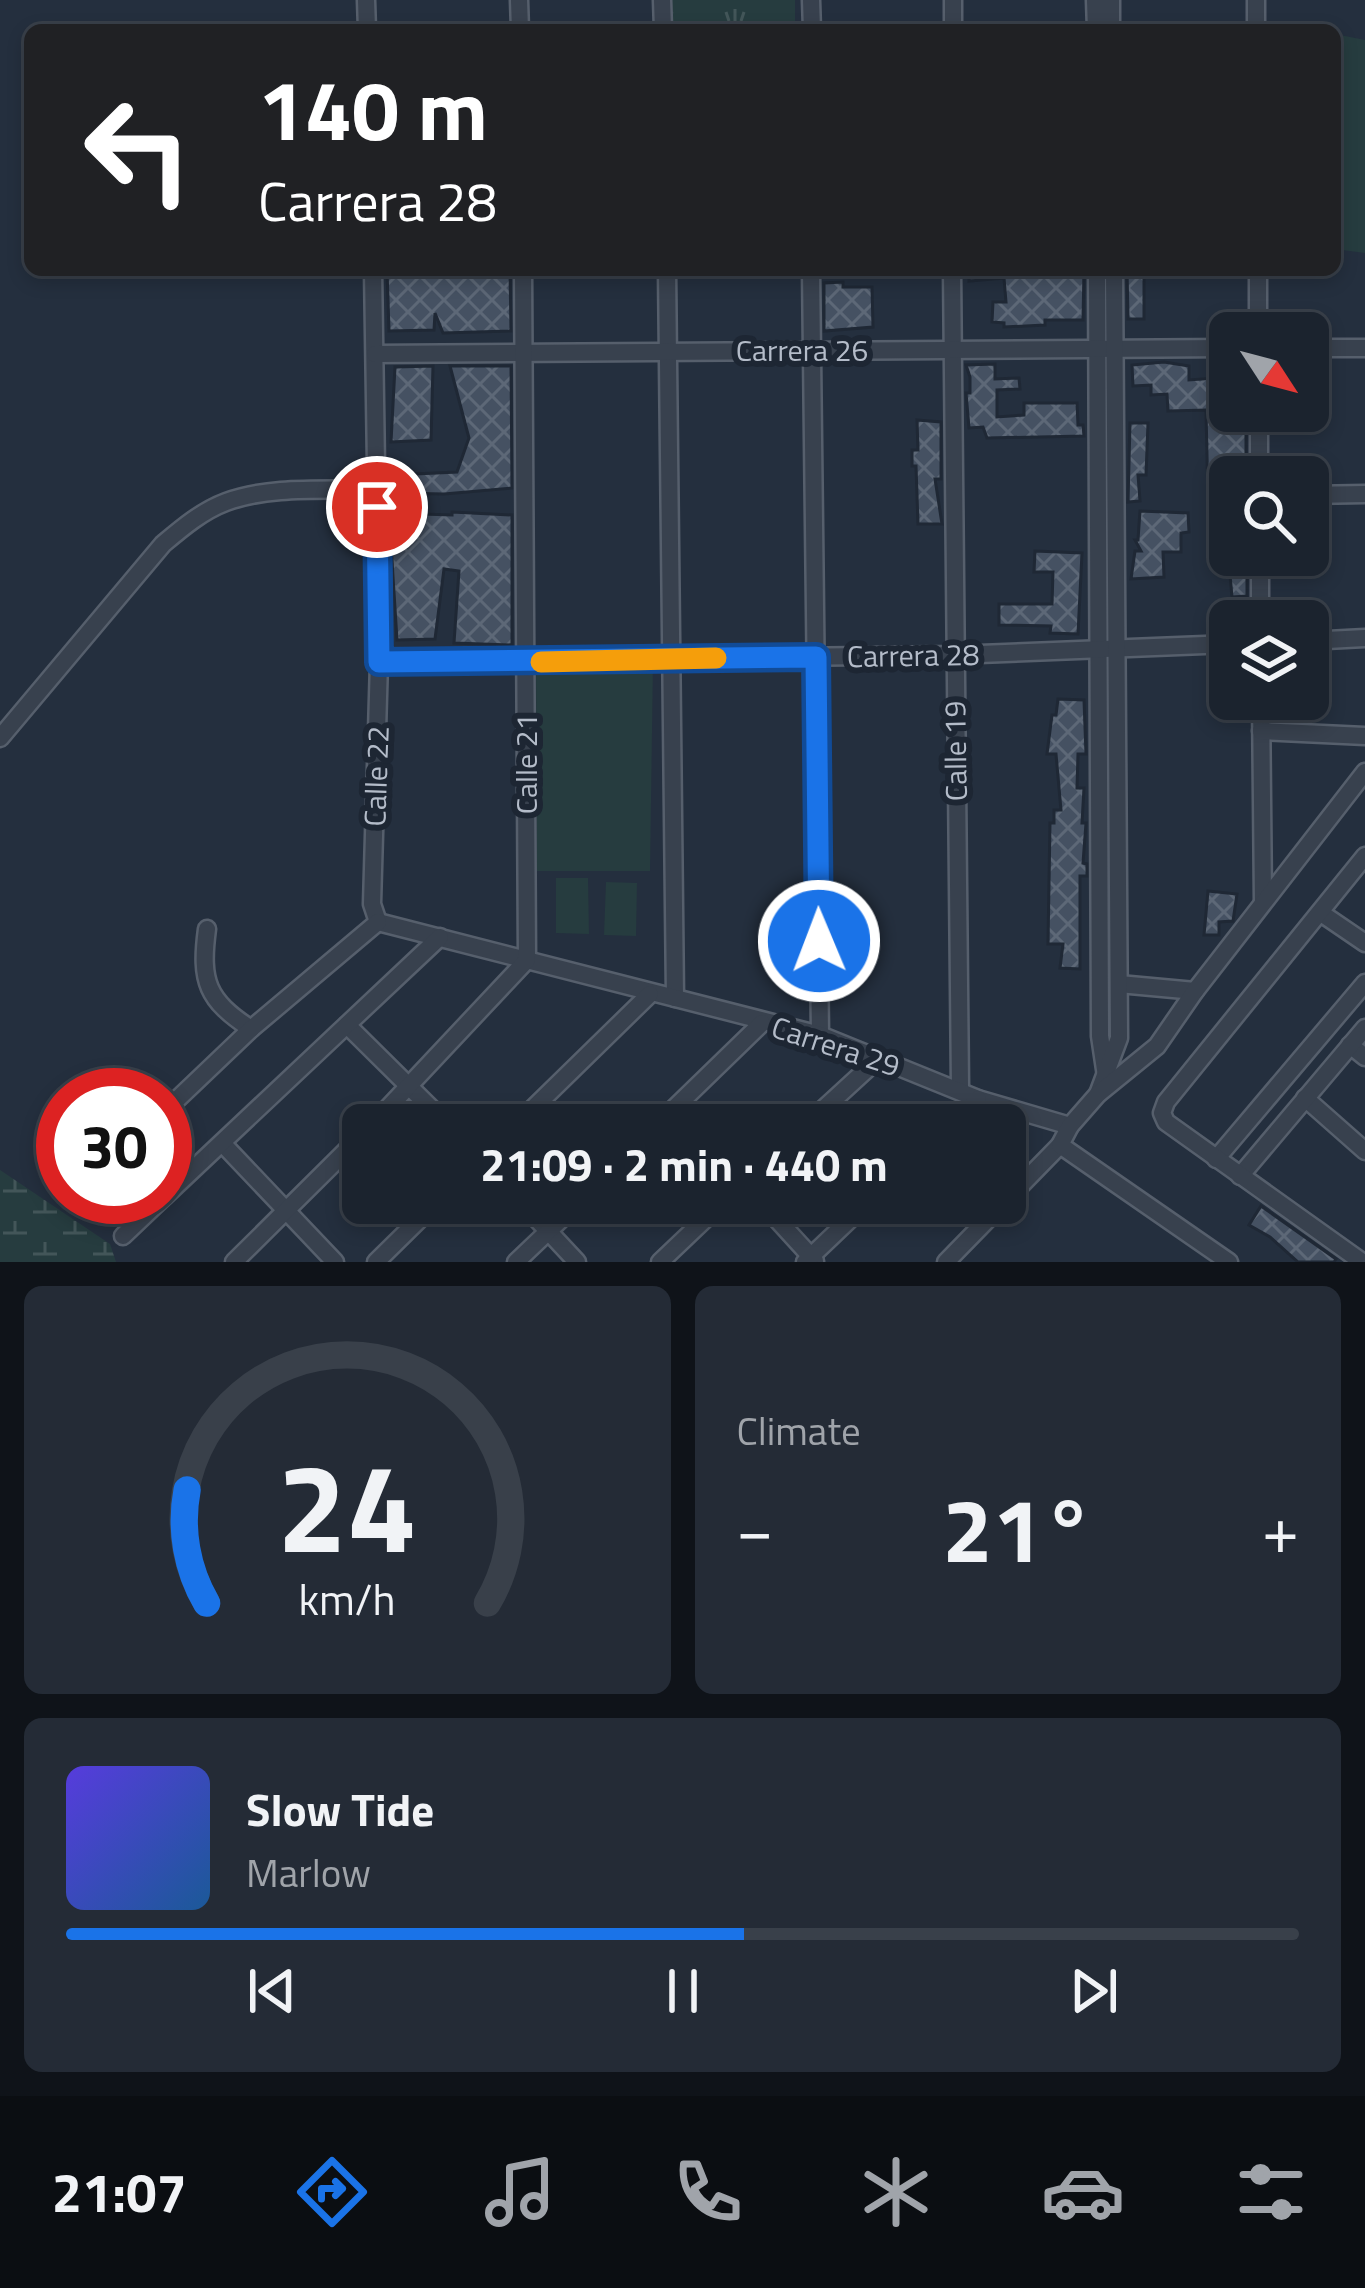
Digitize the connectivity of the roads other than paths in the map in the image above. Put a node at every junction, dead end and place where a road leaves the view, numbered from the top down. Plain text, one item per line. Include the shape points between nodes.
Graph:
1 (373, 276) edge
2 (523, 276) edge
3 (668, 276) edge
4 (811, 276) edge
5 (952, 276) edge
6 (1098, 276) edge
7 (1113, 276) edge
8 (1258, 276) edge
9 (1258, 312) edge
10 (1107, 346) junction
11 (1209, 348) edge
12 (1329, 348) edge
13 (1365, 348) edge
14 (669, 349) junction
15 (950, 349) junction
16 (524, 351) junction
17 (811, 351) junction
18 (375, 353) junction
19 (377, 489) junction
20 (1365, 494) edge
21 (1329, 495) edge
22 (1365, 638) edge
23 (1329, 640) edge
24 (1209, 645) edge
25 (1116, 650) junction
26 (1097, 651) junction
27 (954, 655) junction
28 (816, 657) junction
29 (674, 658) junction
30 (379, 662) junction
31 (525, 662) junction
32 (1261, 720) edge
33 (1261, 731) junction
34 (1365, 736) edge
35 (0, 738) edge
36 (1365, 772) edge
37 (1365, 856) edge
38 (1359, 878) edge
39 (1262, 903) junction
40 (1321, 913) junction
41 (378, 922) junction
42 (207, 929) dead end
43 (440, 937) junction
44 (1365, 943) edge
45 (527, 960) junction
46 (1365, 982) edge
47 (1119, 984) junction
48 (1195, 991) junction
49 (650, 994) junction
50 (675, 998) junction
51 (762, 1023) junction
52 (347, 1025) junction
53 (1365, 1028) edge
54 (250, 1029) junction
55 (820, 1035) junction
56 (1350, 1045) junction
57 (1365, 1057) edge
58 (879, 1058) junction
59 (1102, 1085) junction
60 (192, 1086) edge
61 (410, 1086) junction
62 (960, 1088) junction
63 (1305, 1098) junction
64 (978, 1099) junction
65 (392, 1104) edge
66 (428, 1104) edge
67 (537, 1104) edge
68 (678, 1104) edge
69 (829, 1104) edge
70 (973, 1104) edge
71 (1070, 1126) junction
72 (222, 1143) junction
73 (1060, 1145) junction
74 (1365, 1151) edge
75 (342, 1155) edge
76 (1216, 1159) junction
77 (192, 1171) edge
78 (1240, 1177) junction
79 (286, 1212) junction
80 (136, 1224) edge
81 (415, 1224) edge
82 (541, 1224) edge
83 (556, 1224) edge
84 (700, 1224) edge
85 (780, 1224) edge
86 (846, 1224) edge
87 (548, 1232) junction
88 (123, 1236) dead end
89 (1357, 1255) edge
90 (810, 1260) edge
91 (235, 1262) edge
92 (335, 1262) edge
93 (376, 1262) edge
94 (516, 1262) edge
95 (577, 1262) edge
96 (660, 1262) edge
97 (946, 1262) edge
98 (1229, 1262) edge

1 - 18 street, Calle 22
2 - 16 street, Calle 21
3 - 14 street
4 - 17 street
5 - 15 street, Calle 19
6 - 10 street
7 - 10 street
8 - 9 street
10 - 11 street, Carrera 26
10 - 15 street, Carrera 26
10 - 25 street
10 - 26 street
12 - 13 street
14 - 16 street, Carrera 26
14 - 17 street, Carrera 26
14 - 29 street
15 - 17 street, Carrera 26
15 - 27 street, Calle 19
16 - 18 street, Carrera 26
16 - 31 street, Calle 21
17 - 28 street
18 - 19 street, Calle 22
19 - 30 street, Calle 22
19 - 35 street via 257,494 194,520 149,559
20 - 21 street
22 - 23 street
24 - 25 street, Carrera 28
25 - 26 street, Carrera 28
25 - 47 street
26 - 27 street, Carrera 28
26 - 59 street
27 - 28 street, Carrera 28
27 - 62 street, Calle 19
28 - 29 street, Carrera 28
28 - 55 street
29 - 31 street, Carrera 28
29 - 50 street
30 - 31 street, Carrera 28
30 - 41 street, Calle 22 via 372,904
31 - 45 street, Calle 21
32 - 33 street
33 - 34 street
33 - 39 street
36 - 39 street
37 - 38 street
38 - 40 street
39 - 48 street
40 - 44 street
40 - 76 street via 1166,1102 1166,1122
41 - 43 street, Carrera 29
41 - 54 street
42 - 54 street via 206,986
43 - 45 street, Carrera 29
43 - 52 street
45 - 49 street, Carrera 29
45 - 61 street
46 - 76 street
47 - 48 street
47 - 59 street via 1119,1038
48 - 59 street via 1156,1046
49 - 50 street, Carrera 29
49 - 67 street
50 - 51 street, Carrera 29
51 - 55 street, Carrera 29
51 - 68 street
52 - 61 street
52 - 72 street
53 - 56 street
54 - 60 street
55 - 58 street, Carrera 29
56 - 57 street
56 - 63 street
58 - 62 street, Carrera 29
58 - 69 street
59 - 71 street
61 - 65 street
61 - 66 street
62 - 64 street, Carrera 29
63 - 74 street
63 - 78 street
64 - 70 street
64 - 71 street, Carrera 29
71 - 73 street
72 - 77 street
72 - 79 street
73 - 97 street
73 - 98 street
75 - 79 street
76 - 78 street
78 - 89 street
79 - 91 street
79 - 92 street
80 - 88 street
81 - 93 street
82 - 87 street
83 - 87 street
84 - 96 street
85 - 90 street
86 - 90 street
87 - 94 street
87 - 95 street

